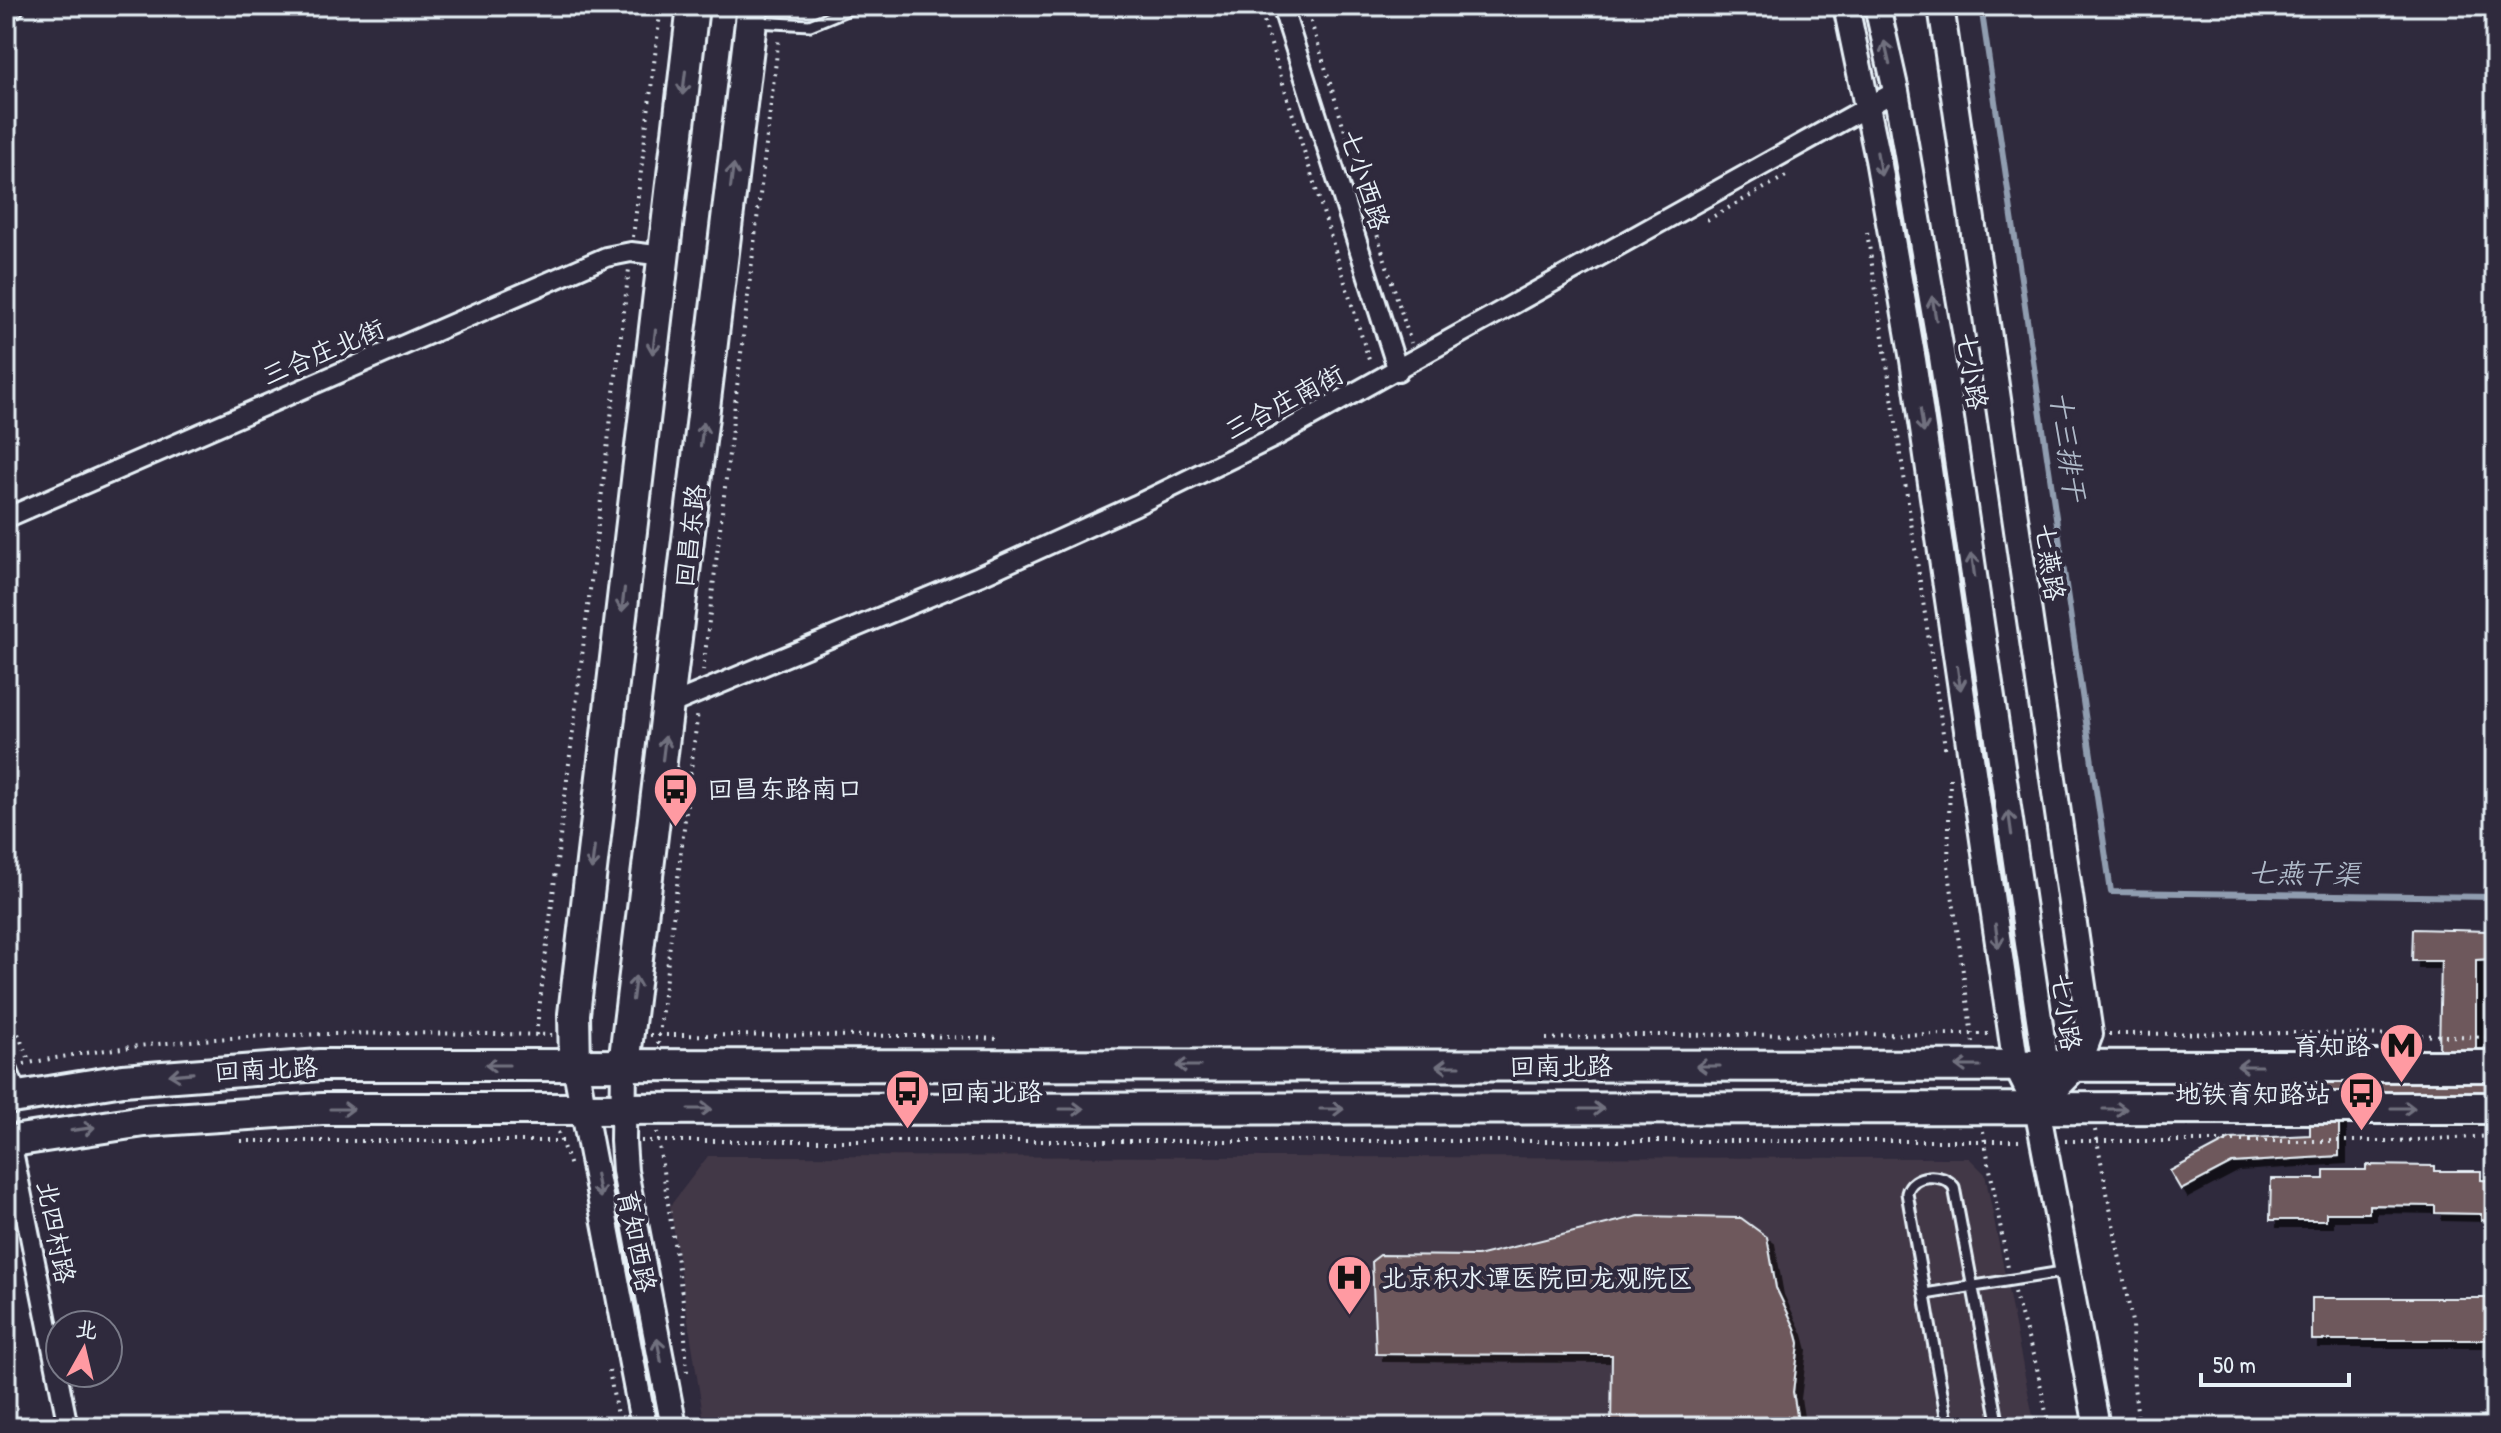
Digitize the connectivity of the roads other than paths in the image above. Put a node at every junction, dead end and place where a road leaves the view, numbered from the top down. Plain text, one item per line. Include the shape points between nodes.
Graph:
1 (693, 6) edge
2 (856, 6) edge
3 (1282, 6) edge
4 (1846, 6) edge
5 (1877, 6) edge
6 (1941, 6) edge
7 (761, 17) edge
8 (1896, 91) junction
9 (1868, 106) junction
10 (664, 256) junction
11 (1398, 371) junction
12 (6, 518) edge
13 (669, 705) junction
14 (575, 1065) junction
15 (624, 1065) junction
16 (2031, 1066) junction
17 (2078, 1066) junction
18 (2495, 1066) edge
19 (6, 1067) edge
20 (12, 1098) edge
21 (2037, 1108) junction
22 (2495, 1108) edge
23 (584, 1109) junction
24 (622, 1109) junction
25 (9, 1142) edge
26 (2067, 1269) junction
27 (1972, 1284) junction
28 (1924, 1292) junction
29 (68, 1427) edge
30 (644, 1427) edge
31 (674, 1427) edge
32 (1948, 1427) edge
33 (1999, 1427) edge
34 (2097, 1427) edge

1 -> 10 main road
2 - 7 lane via 810,25
3 - 11 street, 七小西路
4 - 9 street, 七小路
8 -> 5 street, 七小路
6 - 17 street, 七燕路 via 2089,1024
13 -> 7 main road, 回昌东路
8 - 9 street, 三合庄南街
16 -> 8 street, 七小路 via 1942,357
9 - 11 street, 三合庄南街
9 -> 16 street, 七小路
10 - 12 street, 三合庄北街 via 631,252 606,257
10 -> 14 main road via 574,1014
11 - 13 street, 三合庄南街 via 1122,511
15 -> 13 main road, 回昌东路
14 - 15 main road, 回南北路
14 -> 20 main road, 回南北路 via 278,1067 123,1080
14 - 23 street, 育知西路
16 -> 15 main road, 回南北路
15 - 24 street, 育知西路
16 - 17 main road, 回南北路
16 - 21 street, 七小路
18 -> 17 main road, 回南北路
17 - 21 street, 七燕路
19 - 20 street
21 -> 22 main road, 回南北路
24 -> 21 main road, 回南北路
21 - 26 street
23 - 24 main road, 回南北路
25 -> 23 main road, 回南北路 via 213,1115 322,1109
23 -> 30 street, 育知西路
31 -> 24 street, 育知西路 via 625,1171
25 - 29 street, 北四村路
26 - 27 lane
26 - 34 street
27 - 28 lane
27 - 28 lane via 1954,1187 1937,1176 1908,1188
27 - 33 lane
28 - 32 lane

